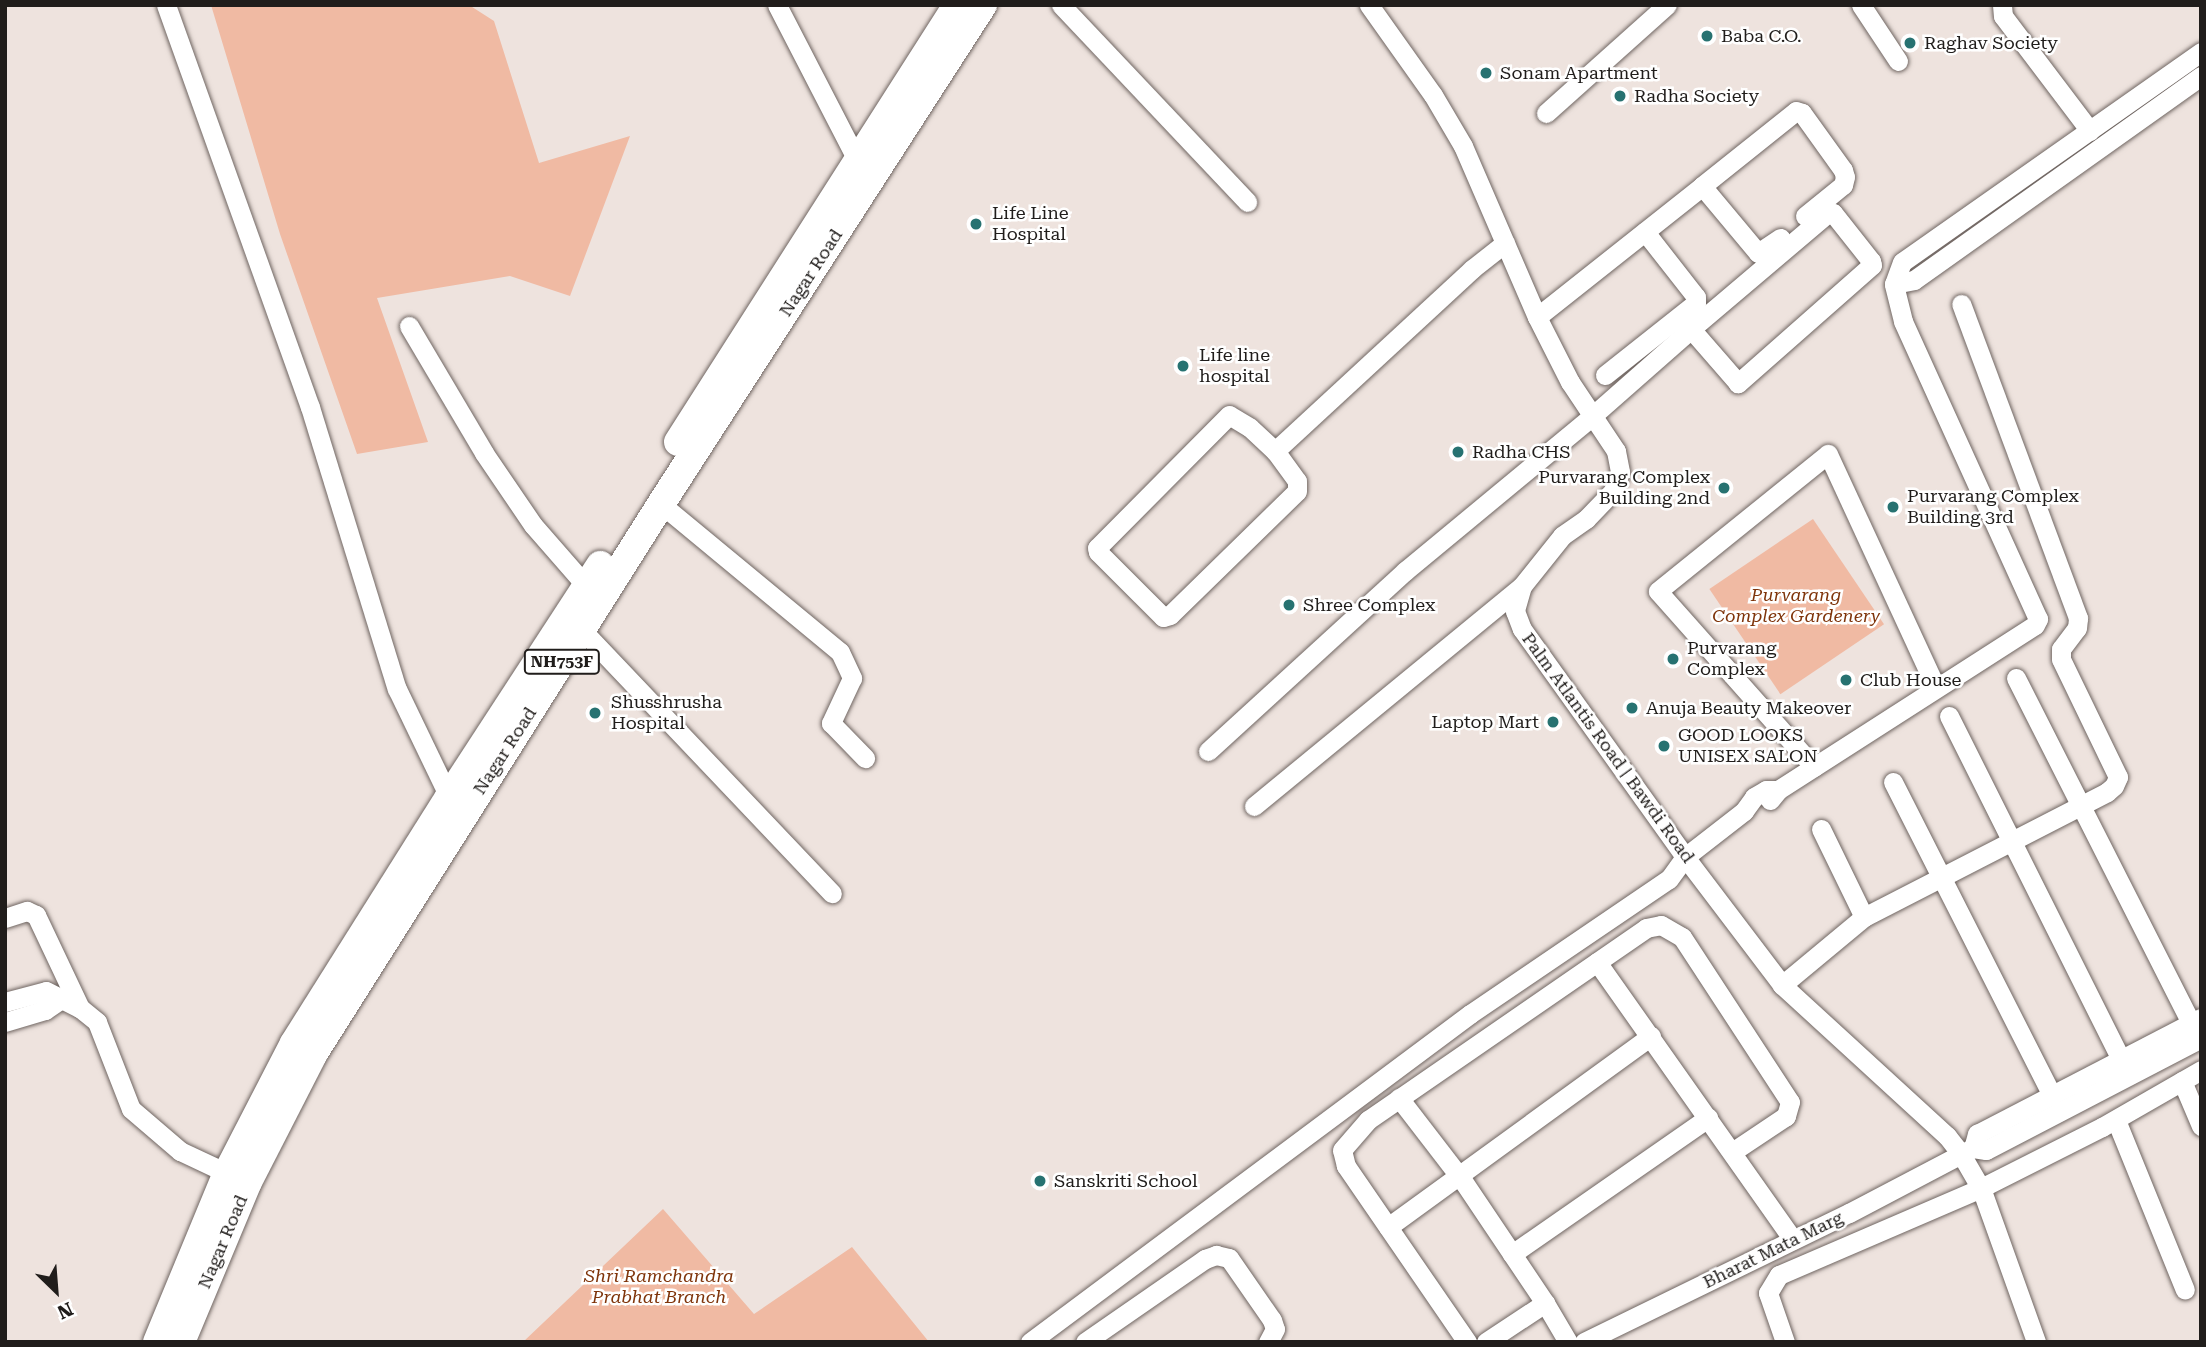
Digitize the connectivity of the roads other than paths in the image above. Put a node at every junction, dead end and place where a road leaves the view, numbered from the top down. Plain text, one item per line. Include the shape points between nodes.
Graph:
1 (166, 5) edge
2 (777, 5) edge
3 (957, 5) edge
4 (983, 5) edge
5 (1061, 5) edge
6 (1369, 5) edge
7 (1667, 5) edge
8 (1861, 5) edge
9 (2002, 5) edge
10 (2201, 52) edge
11 (1898, 61) dead end
12 (2201, 76) edge
13 (1546, 113) dead end
14 (2085, 142) junction
15 (857, 160) junction
16 (1702, 186) junction
17 (1247, 202) dead end
18 (1646, 232) junction
19 (1943, 234) junction
20 (1505, 243) junction
21 (1954, 250) junction
22 (1894, 284) junction
23 (1961, 303) dead end
24 (1537, 317) junction
25 (409, 326) dead end
26 (1691, 329) junction
27 (1605, 375) dead end
28 (1591, 417) junction
29 (1275, 451) junction
30 (661, 504) junction
31 (1522, 586) junction
32 (587, 587) junction
33 (582, 630) junction
34 (2016, 678) dead end
35 (1935, 687) junction
36 (1949, 716) dead end
37 (1208, 751) dead end
38 (865, 758) dead end
39 (1814, 767) junction
40 (1893, 782) dead end
41 (449, 797) junction
42 (1254, 806) dead end
43 (2078, 806) junction
44 (1821, 829) dead end
45 (2011, 839) junction
46 (1685, 857) junction
47 (1941, 878) junction
48 (831, 892) dead end
49 (1864, 917) junction
50 (5, 918) edge
51 (1597, 961) junction
52 (1782, 985) junction
53 (60, 1000) junction
54 (5, 1002) edge
55 (80, 1008) junction
56 (5, 1022) edge
57 (2198, 1026) edge
58 (1651, 1036) junction
59 (2121, 1060) junction
60 (2201, 1070) edge
61 (2182, 1081) junction
62 (2052, 1095) junction
63 (1399, 1098) junction
64 (1708, 1118) junction
65 (2116, 1120) junction
66 (2201, 1126) edge
67 (1967, 1151) junction
68 (1732, 1152) junction
69 (227, 1173) junction
70 (1459, 1176) junction
71 (1981, 1188) junction
72 (1388, 1227) junction
73 (1793, 1240) junction
74 (1512, 1254) junction
75 (2185, 1290) dead end
76 (1545, 1303) junction
77 (157, 1342) edge
78 (181, 1342) edge
79 (1030, 1342) edge
80 (1085, 1342) edge
81 (1268, 1342) edge
82 (1467, 1342) edge
83 (1486, 1342) edge
84 (1568, 1342) edge
85 (1584, 1342) edge
86 (1785, 1342) edge
87 (2036, 1342) edge

1 - 41 street via 310,407 397,689
2 - 15 street
3 - 15 highway, Nagar Road / NH753F
4 - 30 highway, Nagar Road / NH753F
5 - 17 street
6 - 20 street via 1463,146
7 - 13 street
8 - 11 street
9 - 14 street via 2003,16
10 - 14 street
12 - 14 street
14 - 19 street
14 - 21 street
15 - 32 highway, Nagar Road / NH753F
16 - 16 street via 1797,111 1845,177 1843,185 1758,253
16 - 18 street
18 - 24 street
18 - 27 street via 1696,303
19 - 21 street
19 - 22 street via 1902,262
20 - 24 street
20 - 29 street
21 - 22 street via 1914,281
22 - 35 street via 1903,321 2038,619
23 - 43 street via 2078,618 2077,628 2061,649 2061,659 2118,777 2115,786
24 - 28 street
25 - 32 street via 533,525
26 - 26 street via 1738,383 1872,265 1871,261 1829,212
26 - 28 street
28 - 31 street via 1616,452 1620,472 1613,491 1562,536
28 - 37 street via 1405,570
29 - 29 street via 1297,481 1297,491 1170,615 1163,617 1098,552 1229,415
30 - 33 highway, Nagar Road / NH753F
30 - 38 street via 840,652 852,678 831,723
31 - 42 street
31 - 46 street, Palm Atlantis Road | Bawdi Road via 1515,611 1522,629
32 - 41 highway, Nagar Road / NH753F
33 - 48 street
33 - 78 highway, Nagar Road / NH753F via 314,1053 248,1182
34 - 43 street
35 - 39 street
35 - 39 street via 1828,454 1658,591
36 - 45 street
39 - 46 street via 1768,802 1744,811
40 - 47 street
41 - 69 highway, Nagar Road / NH753F via 294,1043
43 - 45 street
43 - 57 street
44 - 49 street
45 - 47 street
45 - 59 street
46 - 52 street, Palm Atlantis Road | Bawdi Road
46 - 79 street via 1669,879 1470,1014
47 - 49 street
47 - 62 street
49 - 52 street
50 - 55 street via 27,911 36,915
51 - 58 street
51 - 63 street
51 - 68 street via 1646,928 1661,925 1682,937 1790,1102 1786,1116
52 - 67 street, Palm Atlantis Road | Bawdi Road
53 - 54 street via 46,991
53 - 55 street
53 - 56 street via 45,1010
55 - 69 street via 97,1022 131,1109 180,1151
57 - 59 street
57 - 67 street via 1986,1150
58 - 64 street
58 - 70 street
59 - 62 street
60 - 61 street
61 - 65 street
61 - 66 street
62 - 67 street via 1977,1134
63 - 70 street
63 - 72 street via 1368,1120 1342,1150 1346,1166
64 - 68 street
64 - 74 street
65 - 71 street
65 - 75 street
67 - 71 street, Palm Atlantis Road | Bawdi Road
67 - 73 street, Bharat Mata Marg
68 - 73 street
69 - 77 highway, Nagar Road / NH753F
70 - 72 street
70 - 74 street
71 - 86 street via 1779,1275 1768,1293
71 - 87 street, Palm Atlantis Road | Bawdi Road
72 - 82 street
73 - 85 street, Bharat Mata Marg
74 - 76 street
76 - 83 street
76 - 84 street
80 - 81 street via 1216,1255 1229,1258 1272,1320 1275,1329

